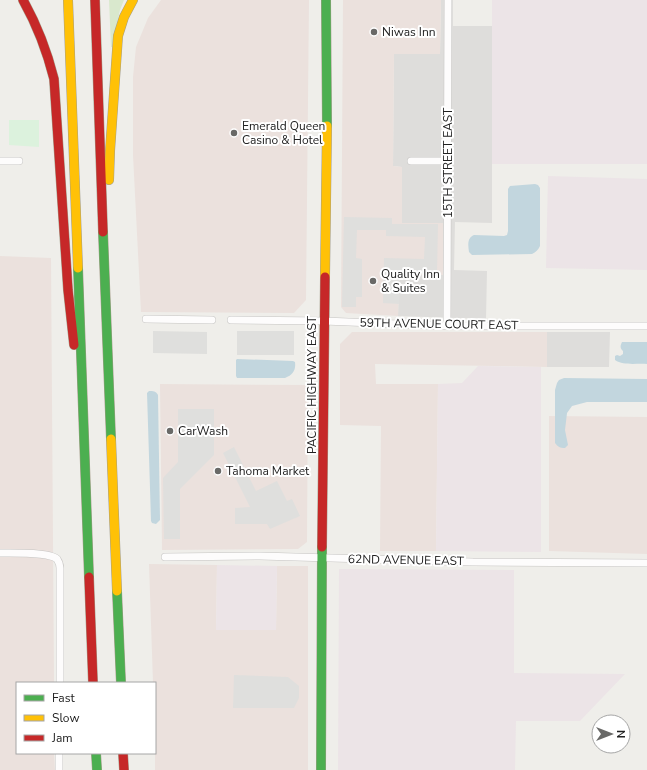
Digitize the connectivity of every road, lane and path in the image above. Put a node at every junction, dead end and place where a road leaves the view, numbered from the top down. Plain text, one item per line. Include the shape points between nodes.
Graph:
1 (23, 0) edge
2 (68, 0) edge
3 (95, 0) edge
4 (133, 0) edge
5 (326, 0) edge
6 (448, 0) edge
7 (0, 161) edge
8 (19, 161) dead end
9 (411, 161) dead end
10 (448, 161) junction
11 (106, 304) junction
12 (146, 319) dead end
13 (212, 320) dead end
14 (231, 320) dead end
15 (324, 321) junction
16 (447, 326) junction
17 (647, 326) edge
18 (82, 387) junction
19 (0, 553) edge
20 (165, 557) dead end
21 (322, 558) junction
22 (647, 563) edge
23 (60, 682) edge
24 (93, 682) edge
25 (121, 682) edge
26 (59, 754) edge
27 (96, 754) edge
28 (124, 754) edge
29 (59, 770) edge
30 (97, 770) edge
31 (124, 770) edge
32 (321, 770) edge

1 - 18 main road via 42,39 54,79 72,332
2 - 18 main road
3 - 11 main road
4 - 11 main road via 120,25 116,60 110,151
5 - 15 main road, PACIFIC HIGHWAY EAST
6 - 10 street, 15TH STREET EAST
7 - 8 street
9 - 10 street
10 - 16 street, 15TH STREET EAST
11 - 25 main road
12 - 13 street
14 - 15 street, 59TH AVENUE COURT EAST
15 - 16 street, 59TH AVENUE COURT EAST
15 - 21 main road, PACIFIC HIGHWAY EAST
16 - 17 street, 59TH AVENUE COURT EAST
18 - 24 main road
19 - 23 street via 44,555 57,559 59,563
20 - 21 street, 62ND AVENUE EAST
21 - 22 street, 62ND AVENUE EAST
21 - 32 main road, PACIFIC HIGHWAY EAST
26 - 29 street
27 - 30 main road
28 - 31 main road

